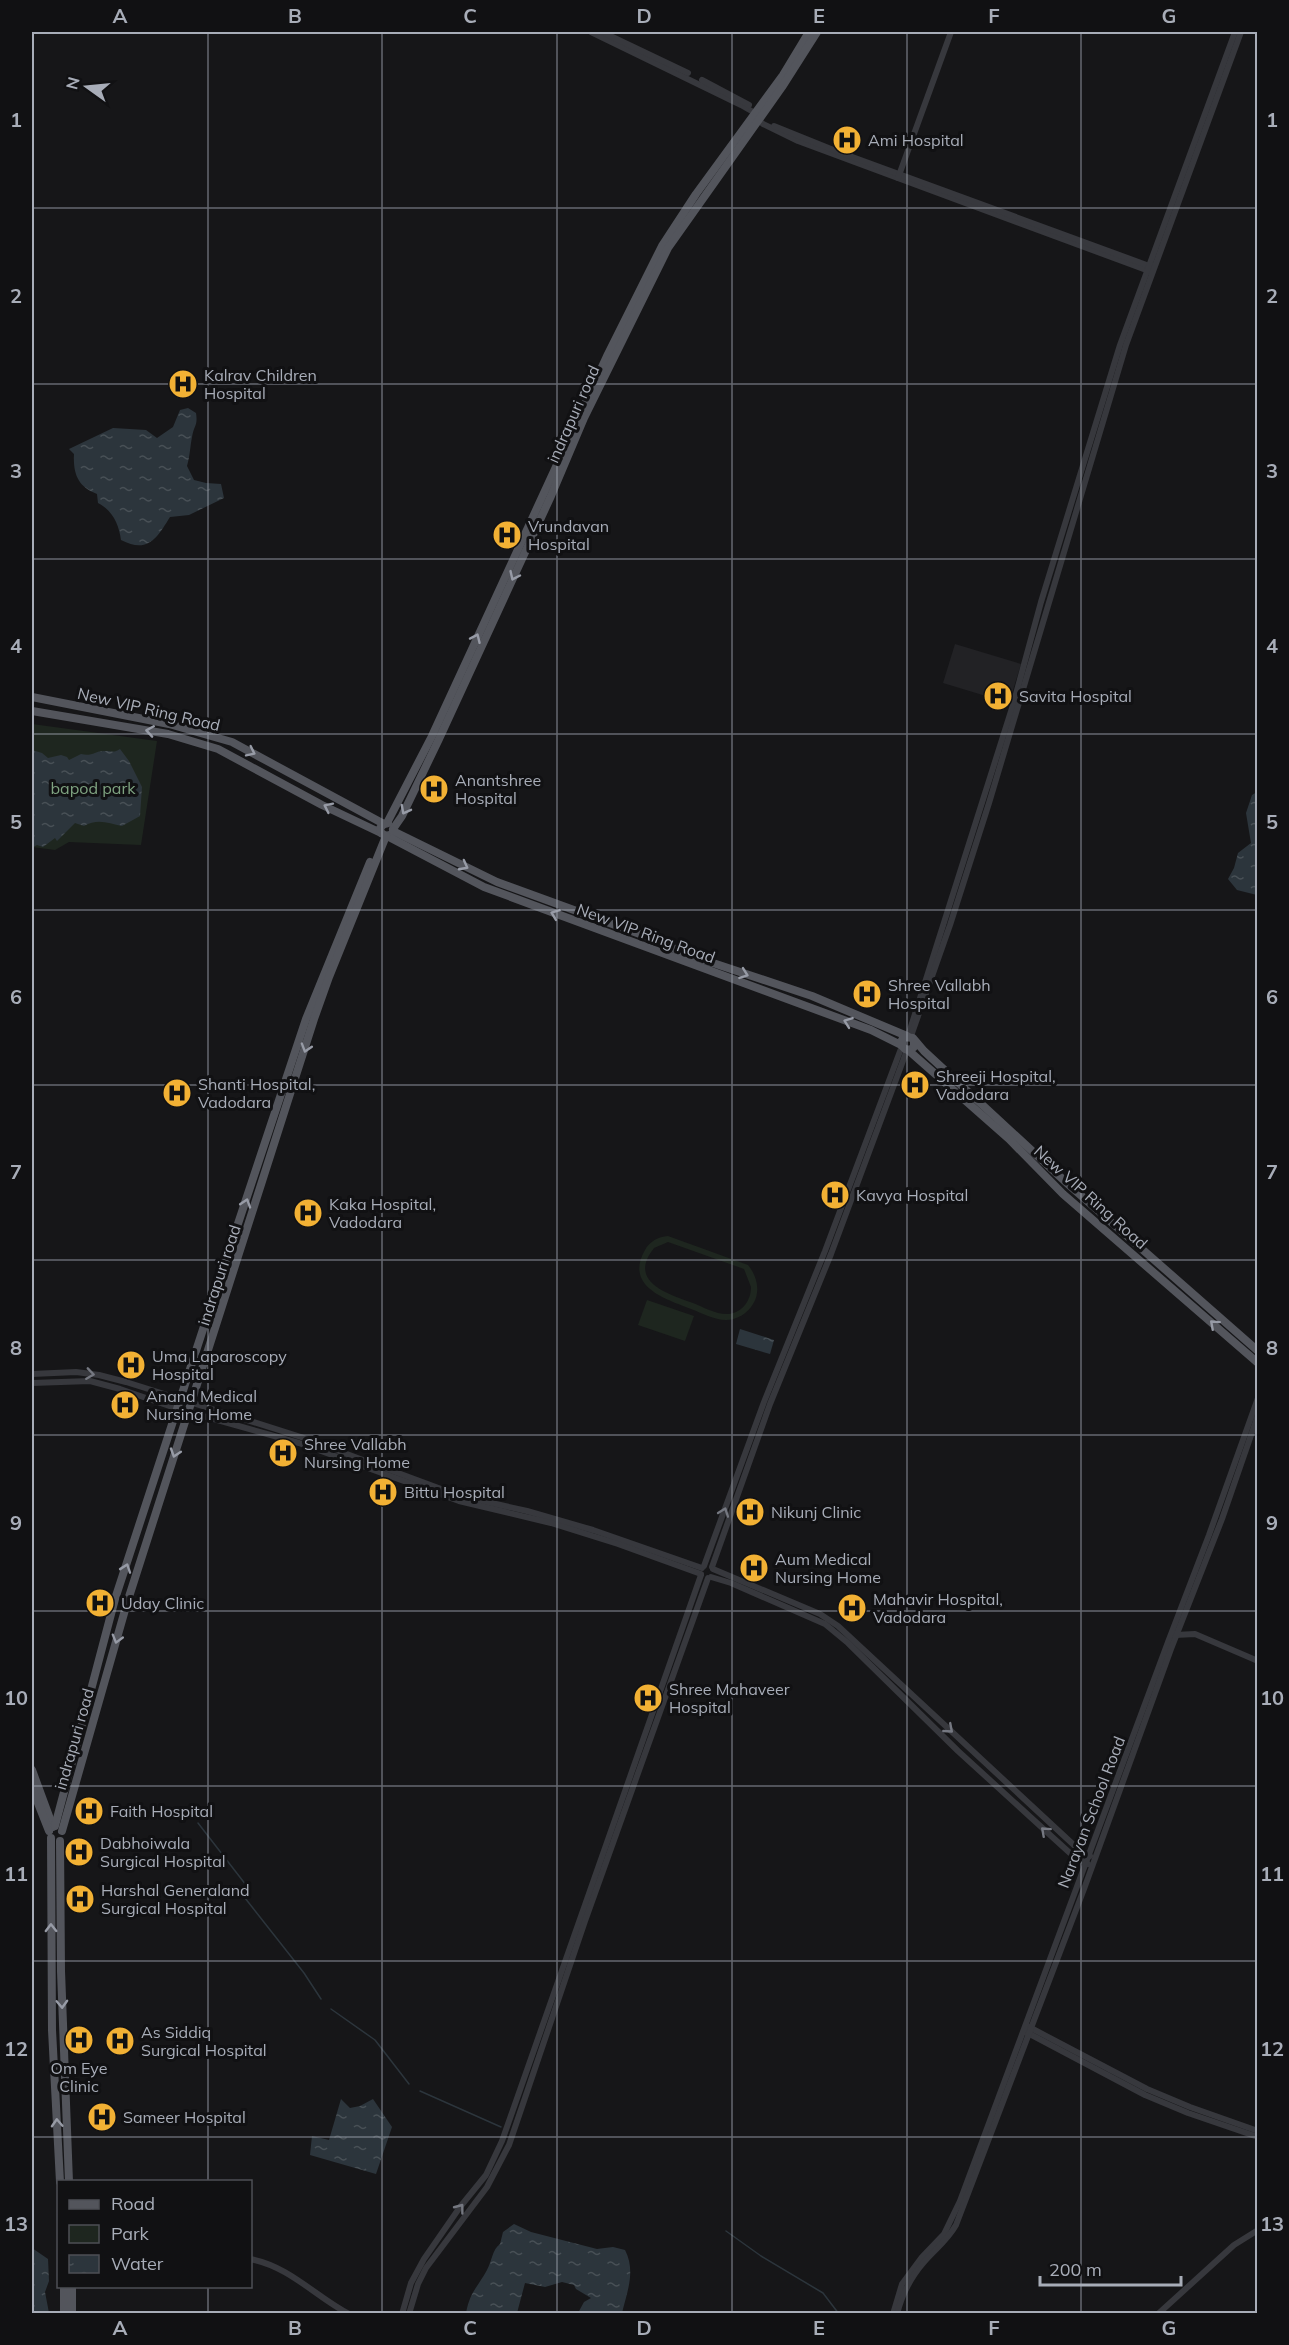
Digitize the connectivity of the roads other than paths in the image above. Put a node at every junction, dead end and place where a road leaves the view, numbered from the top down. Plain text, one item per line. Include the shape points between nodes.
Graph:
1 (591, 32) edge
2 (602, 32) edge
3 (809, 32) edge
4 (817, 32) edge
5 (951, 32) edge
6 (1235, 32) edge
7 (1241, 32) edge
8 (758, 115) junction
9 (898, 177) junction
10 (1151, 269) junction
11 (32, 697) edge
12 (32, 711) edge
13 (387, 831) junction
14 (910, 1037) junction
15 (904, 1048) junction
16 (1257, 1351) edge
17 (1257, 1363) edge
18 (58, 1373) junction
19 (32, 1374) edge
20 (59, 1382) junction
21 (32, 1383) edge
22 (1257, 1398) edge
23 (180, 1401) junction
24 (192, 1404) junction
25 (178, 1410) junction
26 (189, 1413) junction
27 (1257, 1415) edge
28 (712, 1568) junction
29 (704, 1573) junction
30 (1174, 1635) junction
31 (1257, 1662) edge
32 (32, 1770) edge
33 (32, 1788) edge
34 (54, 1831) junction
35 (1092, 1856) junction
36 (1089, 1864) junction
37 (1027, 2029) junction
38 (1257, 2131) edge
39 (1257, 2137) edge
40 (60, 2180) edge
41 (69, 2180) edge
42 (1257, 2230) edge
43 (946, 2236) junction
44 (252, 2260) edge
45 (64, 2288) edge
46 (72, 2288) edge
47 (64, 2313) edge
48 (72, 2313) edge
49 (350, 2313) edge
50 (402, 2313) edge
51 (409, 2313) edge
52 (892, 2313) edge
53 (897, 2313) edge
54 (1158, 2313) edge

1 - 8 street
2 - 8 street via 724,91
3 - 8 main road
4 - 8 main road, indrapuri road via 782,87
5 - 9 street
6 - 10 street
7 - 10 street
8 - 9 street via 765,122
13 -> 8 main road, indrapuri road via 662,246 696,194
8 -> 13 main road, indrapuri road via 663,258 584,418 402,816
9 - 10 street
10 - 14 street via 1120,345
11 -> 13 main road, New VIP Ring Road via 169,724 232,742
13 -> 12 main road, New VIP Ring Road via 322,805 218,749 168,734
13 -> 14 main road, New VIP Ring Road via 497,882 686,954 812,996
15 -> 13 main road, New VIP Ring Road via 871,1030 484,887
23 -> 13 main road, indrapuri road via 306,1019
13 -> 24 main road, indrapuri road via 323,992
14 - 15 main road via 903,1038
14 - 15 main road via 914,1047
14 - 16 main road, New VIP Ring Road via 1069,1185
17 -> 15 main road, New VIP Ring Road via 1063,1194 1008,1139
15 - 28 street
29 -> 15 street via 764,1402
18 - 19 street
18 - 20 street
18 -> 23 street via 99,1375
20 - 21 street
20 - 25 street via 98,1383
22 - 30 street, Narayan School Road
23 - 24 street
23 - 25 main road, indrapuri road
24 - 26 main road, indrapuri road
24 - 29 street via 301,1437 460,1496 593,1530
25 - 26 street
34 -> 25 main road, indrapuri road via 115,1599
26 - 29 street via 298,1443 459,1501 551,1523
26 -> 34 main road, indrapuri road
27 - 30 street via 1218,1529
28 - 29 street
28 -> 35 street via 820,1614 838,1626 1076,1847
36 -> 29 street via 1071,1854 974,1766 825,1624
50 -> 29 street via 424,2259 486,2175 502,2141
29 - 51 street via 509,2145 487,2187 426,2268
30 - 31 street via 1185,1634
30 - 35 street, Narayan School Road
32 - 34 main road
33 - 34 main road
40 -> 34 main road, indrapuri road via 52,2032
34 -> 41 main road via 60,1841
35 - 36 street, Narayan School Road
36 - 37 street, Narayan School Road
37 - 38 street via 1147,2089
37 - 39 street via 1145,2095
37 - 43 street, Narayan School Road
42 - 54 street via 1234,2245
43 - 52 street via 922,2257 902,2284
43 - 53 street via 916,2273
44 - 49 street via 298,2279
45 - 47 main road
46 - 48 main road

